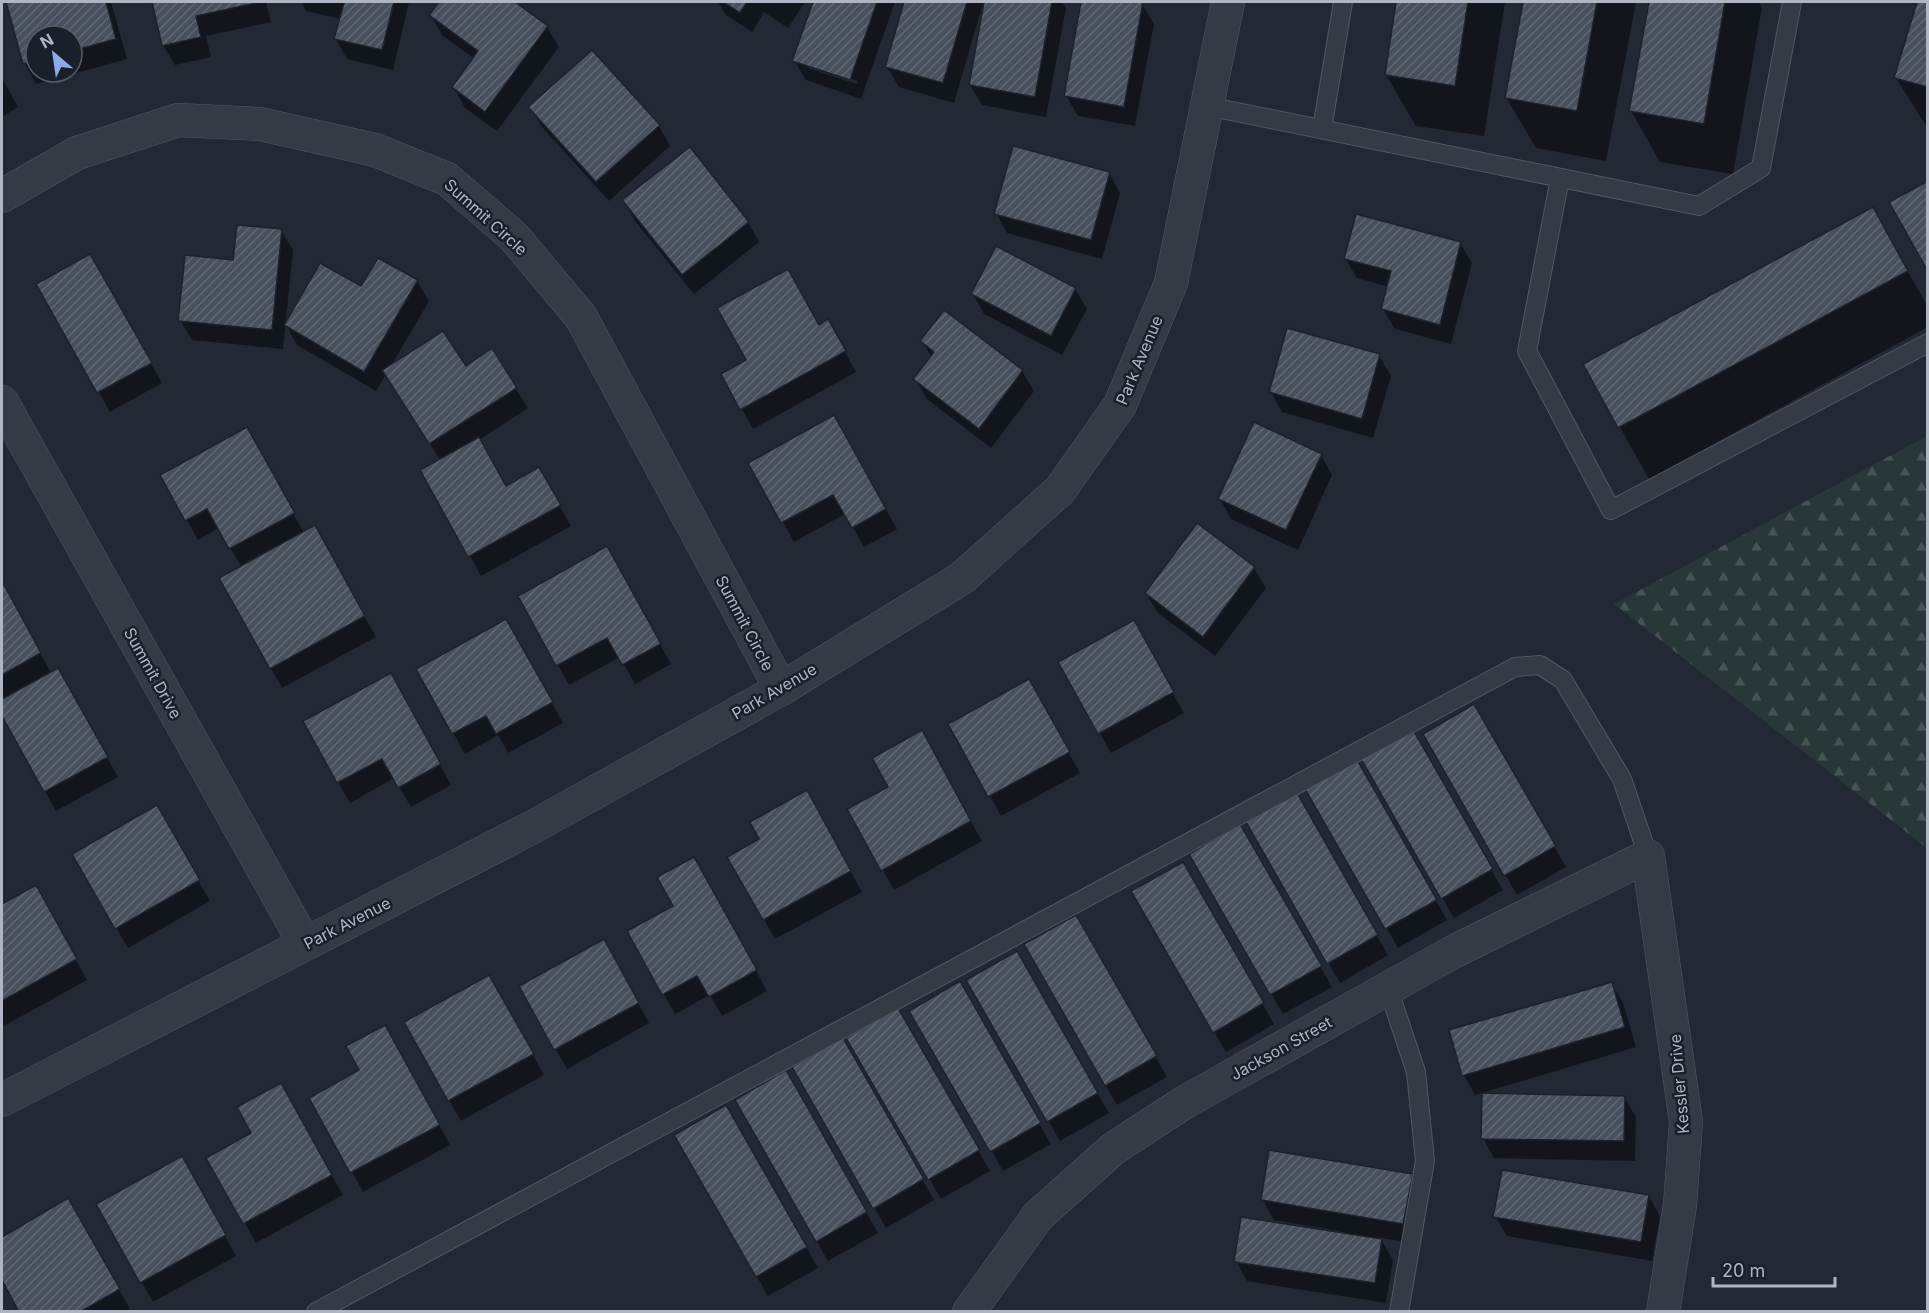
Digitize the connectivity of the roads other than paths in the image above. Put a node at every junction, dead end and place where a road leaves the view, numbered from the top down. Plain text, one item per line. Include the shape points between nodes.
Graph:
1 (1228, 2) edge
2 (1343, 2) edge
3 (1792, 2) edge
4 (1207, 106) junction
5 (1322, 129) junction
6 (1560, 178) junction
7 (2, 196) edge
8 (1928, 343) edge
9 (2, 402) edge
10 (781, 689) junction
11 (1648, 856) junction
12 (305, 944) junction
13 (1388, 988) junction
14 (2, 1100) edge
15 (316, 1311) edge
16 (969, 1311) edge
17 (1399, 1311) edge
18 (1663, 1311) edge

1 - 4 street, Park Avenue
2 - 5 lane
3 - 6 lane via 1761,168 1699,206
4 - 5 lane
4 - 10 street, Park Avenue via 1171,283 1120,405 1060,490 962,578
5 - 6 lane
6 - 8 lane via 1527,351 1611,510
7 - 10 street, Summit Circle via 77,153 178,120 260,124 375,150 447,178 514,237 581,317
9 - 12 street, Summit Drive
10 - 12 street, Park Avenue via 531,828
11 - 13 street, Jackson Street
11 - 15 lane via 1622,779 1563,680 1540,665 1515,667
11 - 18 street, Kessler Drive via 1686,1122 1680,1205
12 - 14 street, Park Avenue
13 - 16 street, Jackson Street via 1185,1102 1113,1149 1038,1216
13 - 17 lane via 1416,1072 1425,1161

